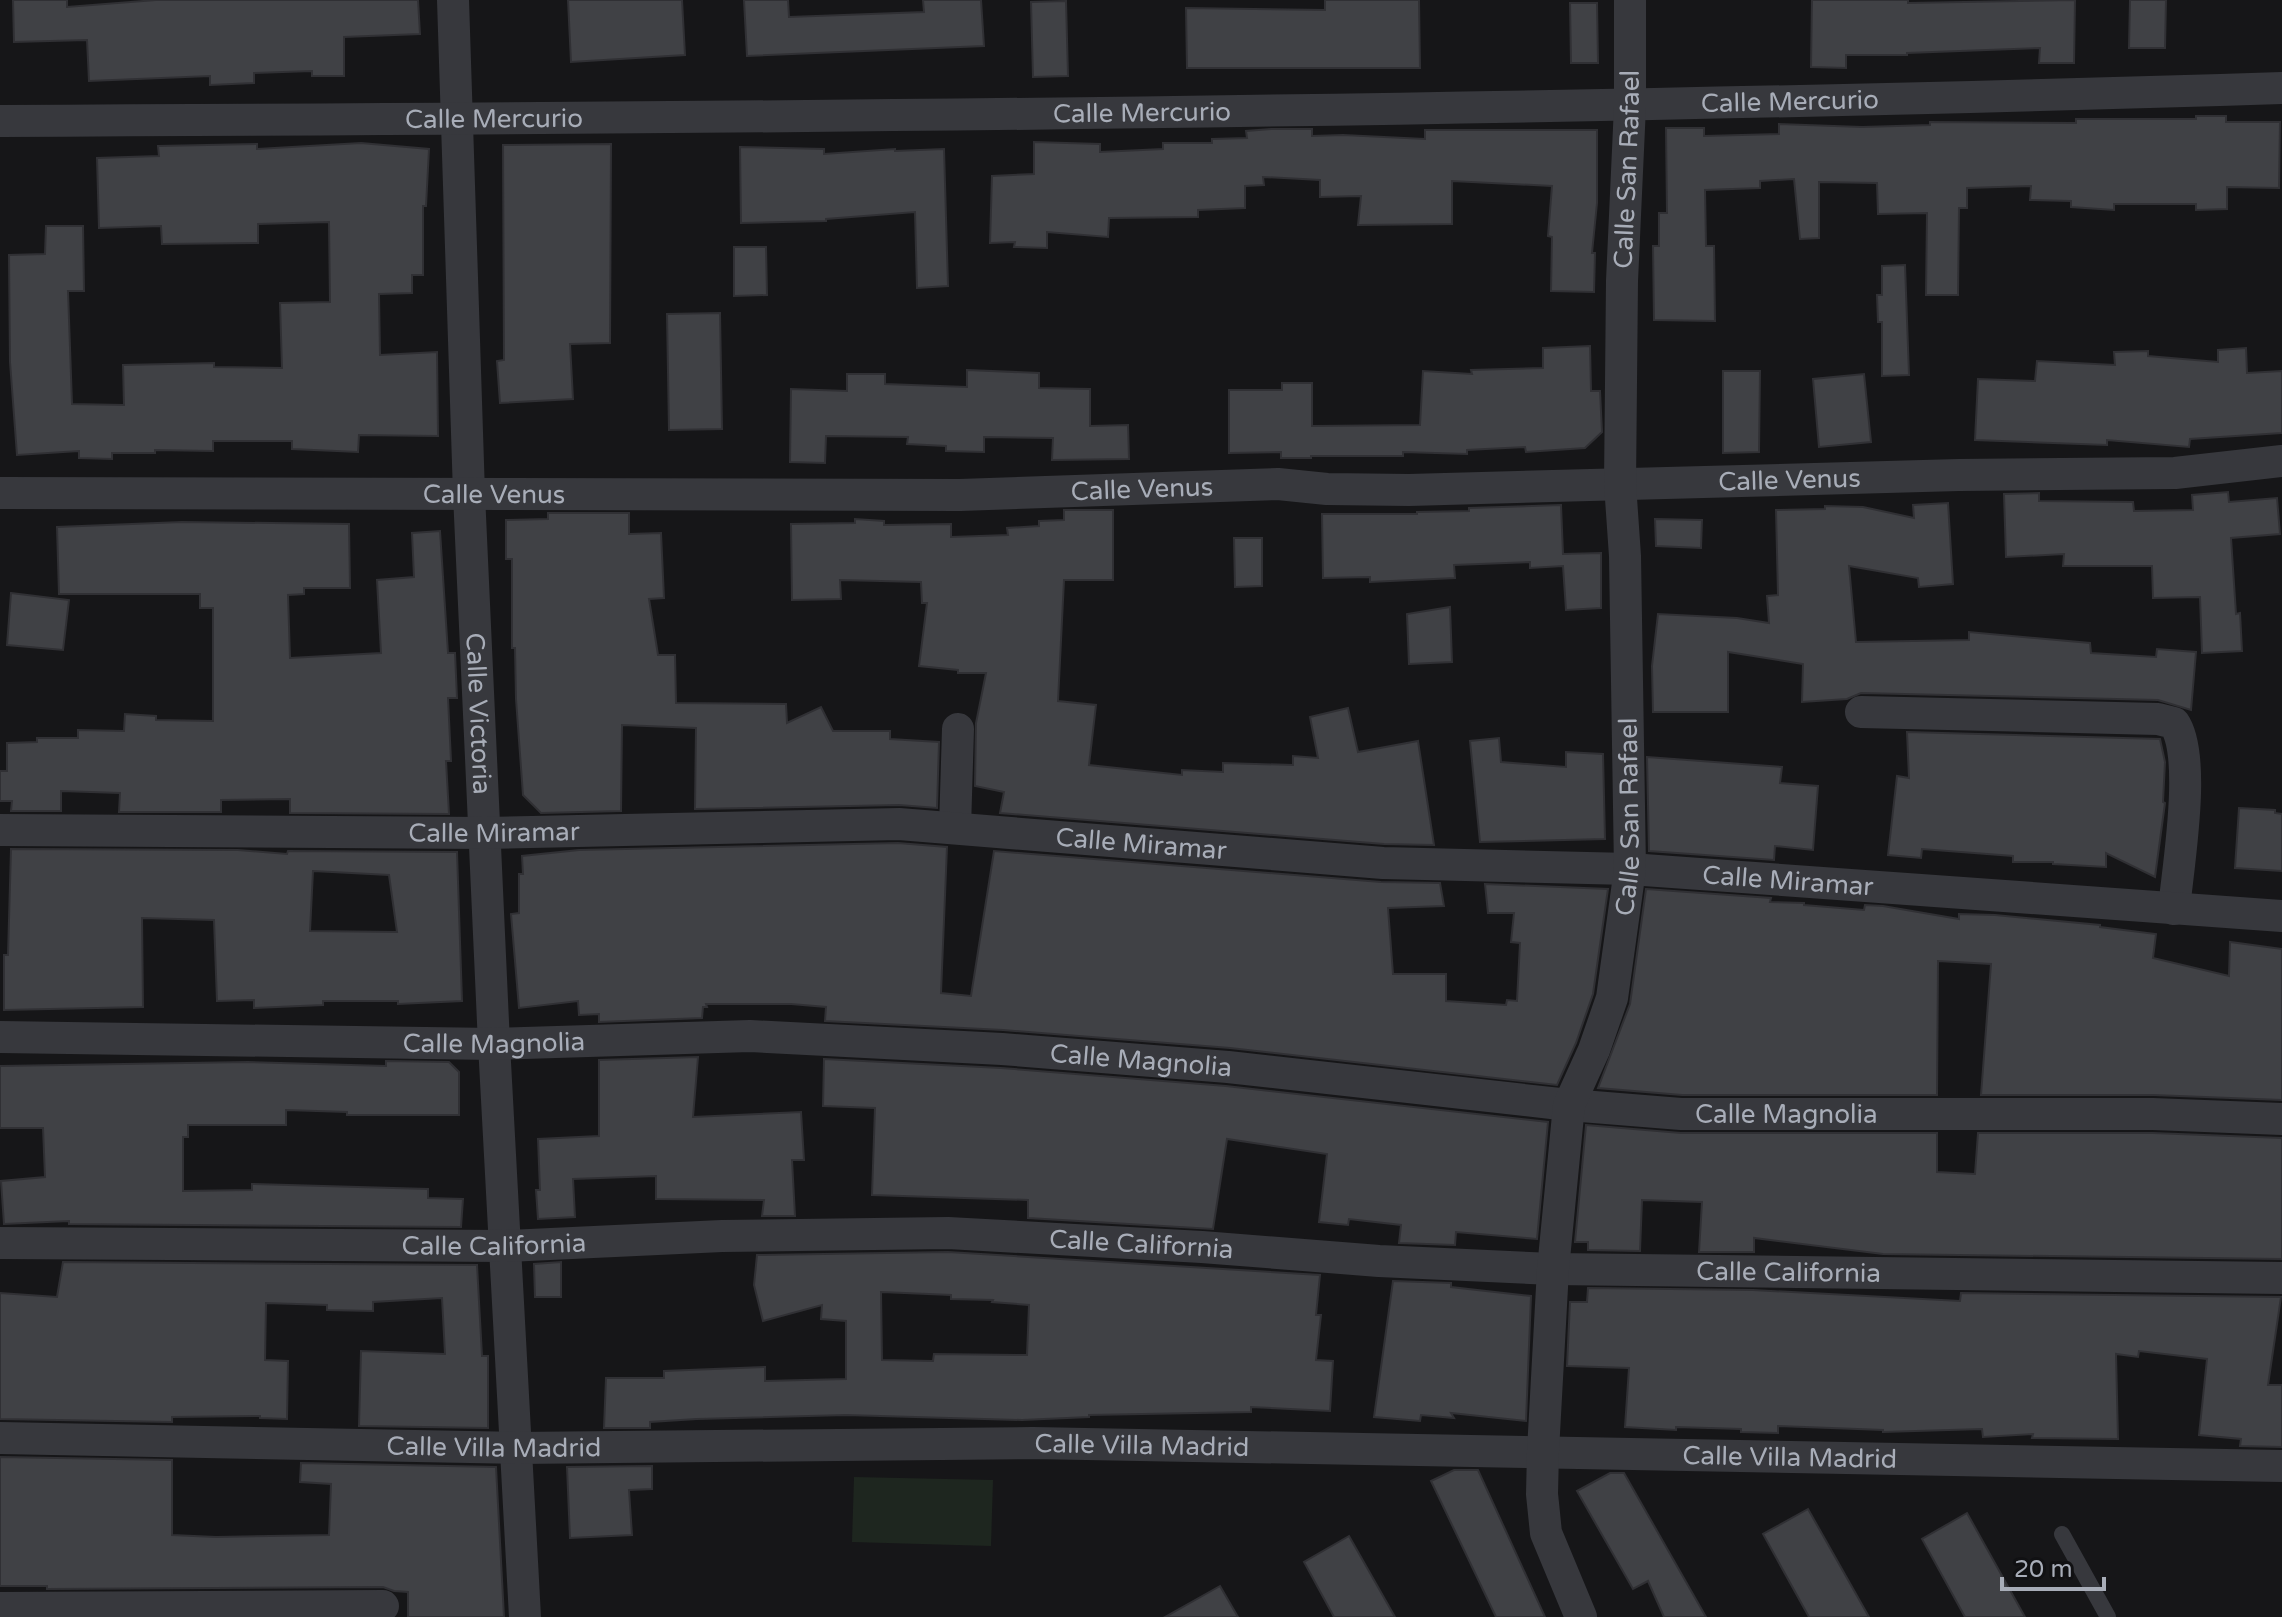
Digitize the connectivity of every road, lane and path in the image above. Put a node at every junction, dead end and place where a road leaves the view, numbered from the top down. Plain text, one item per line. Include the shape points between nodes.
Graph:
1 (453, 0) edge
2 (1630, 0) edge
3 (2282, 88) edge
4 (1630, 106) junction
5 (455, 119) junction
6 (0, 121) edge
7 (2282, 461) edge
8 (1620, 484) junction
9 (0, 493) edge
10 (469, 494) junction
11 (1861, 712) dead end
12 (958, 729) dead end
13 (955, 828) junction
14 (0, 830) edge
15 (486, 833) junction
16 (1630, 869) junction
17 (2174, 909) junction
18 (2282, 916) edge
19 (0, 1037) edge
20 (494, 1044) junction
21 (1569, 1105) junction
22 (2282, 1119) edge
23 (0, 1243) edge
24 (506, 1246) junction
25 (1553, 1269) junction
26 (2282, 1278) edge
27 (0, 1438) edge
28 (517, 1448) junction
29 (1543, 1451) junction
30 (2282, 1466) edge
31 (2062, 1534) dead end
32 (383, 1606) dead end
33 (18, 1611) edge
34 (525, 1617) edge
35 (1581, 1617) edge
36 (2108, 1617) edge

1 - 5 street, Calle Victoria
2 - 4 street, Calle San Rafael
3 - 4 street, Calle Mercurio
4 - 5 street, Calle Mercurio
4 - 8 street, Calle San Rafael
5 - 6 street, Calle Mercurio
5 - 10 street, Calle Victoria
7 - 8 street, Calle Venus via 2175,473
8 - 10 street, Calle Venus via 1409,490 1278,484 960,495
8 - 16 street, Calle San Rafael
9 - 10 street, Calle Venus
10 - 15 street, Calle Victoria
11 - 17 street via 2174,723 2185,764
12 - 13 street
13 - 15 street, Calle Miramar via 899,824
13 - 16 street, Calle Miramar via 1383,863
14 - 15 street, Calle Miramar
15 - 20 street, Calle Victoria
16 - 17 street, Calle Miramar
16 - 21 street, Calle San Rafael via 1612,998
17 - 18 street, Calle Miramar
19 - 20 street, Calle Magnolia
20 - 21 street, Calle Magnolia via 750,1036 1002,1049 1228,1067
20 - 24 street, Calle Victoria
21 - 22 street, Calle Magnolia via 1681,1114
21 - 25 street, Calle San Rafael
23 - 24 street, Calle California
24 - 25 street, Calle California via 948,1233
24 - 28 street, Calle Victoria
25 - 26 street, Calle California
25 - 29 street, Calle San Rafael
27 - 28 street, Calle Villa Madrid
28 - 29 street, Calle Villa Madrid via 1033,1443
28 - 34 street, Calle Victoria
29 - 30 street, Calle Villa Madrid
29 - 35 street, Calle San Rafael via 1546,1533
31 - 36 lane
32 - 33 street

